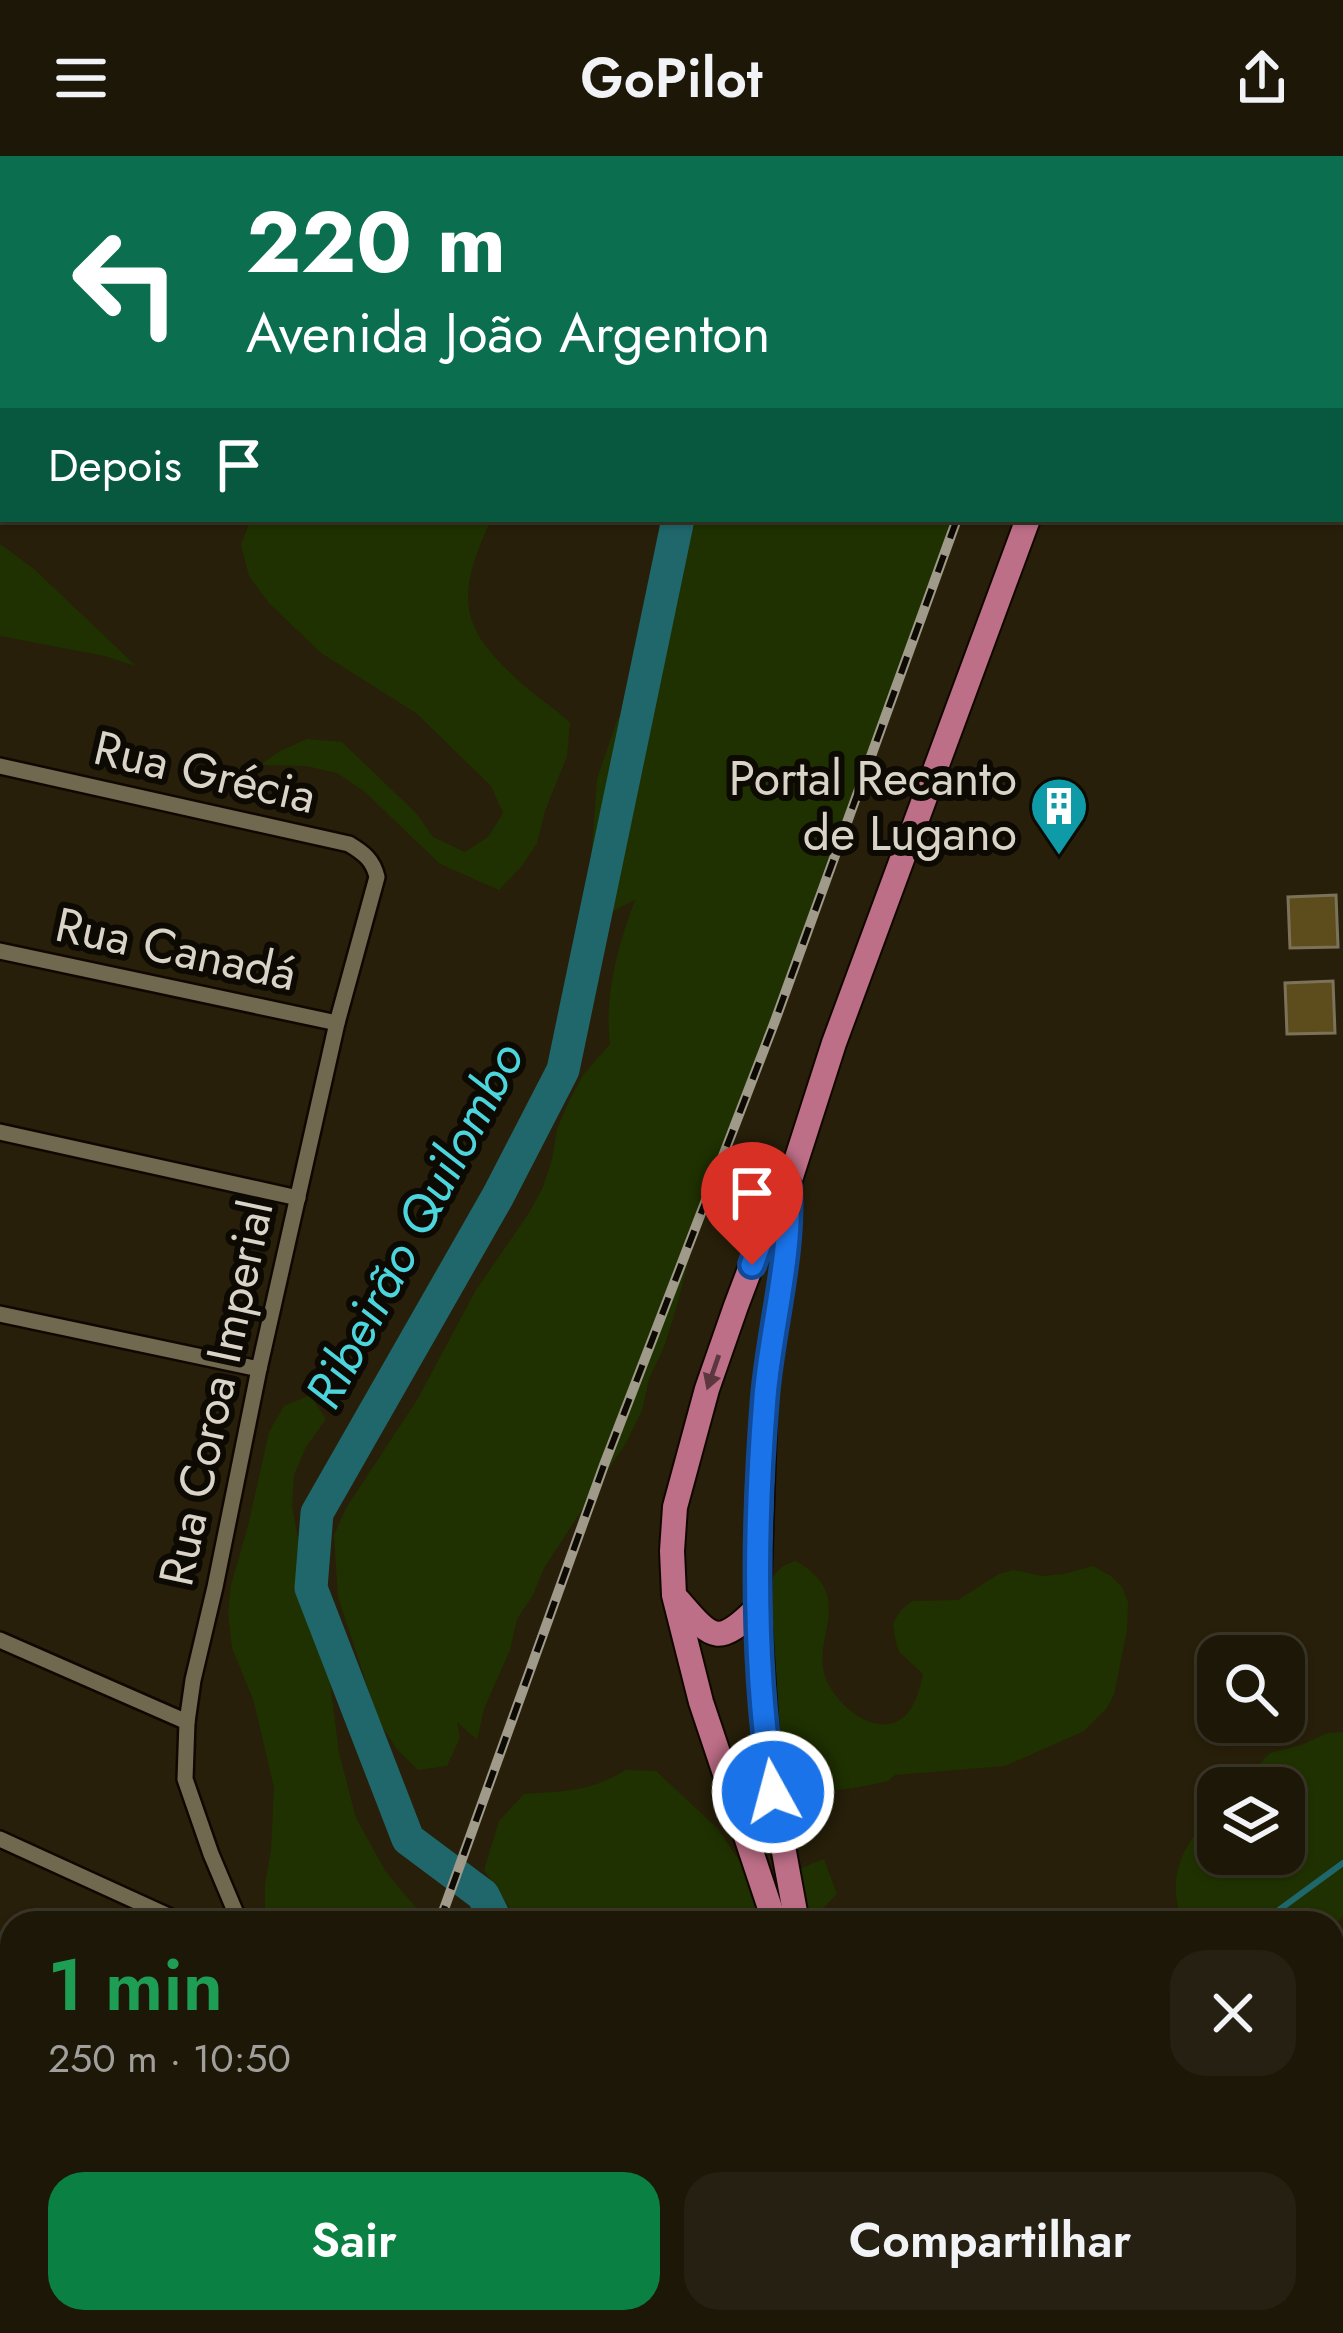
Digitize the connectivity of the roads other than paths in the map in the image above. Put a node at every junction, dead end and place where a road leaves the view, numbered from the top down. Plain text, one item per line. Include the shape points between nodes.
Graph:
1 (1027, 522) edge
2 (0, 766) edge
3 (377, 878) joint
4 (0, 951) edge
5 (337, 1023) junction
6 (0, 1132) edge
7 (788, 1186) junction
8 (298, 1198) junction
9 (0, 1314) edge
10 (259, 1369) junction
11 (674, 1595) junction
12 (758, 1607) junction
13 (0, 1640) edge
14 (187, 1721) junction
15 (0, 1839) edge
16 (158, 1911) edge
17 (234, 1911) edge
18 (771, 1911) edge
19 (795, 1911) edge

1 - 7 main road
2 - 3 street, Rua Grécia via 350,844
3 - 5 street, Rua Coroa Imperial
4 - 5 street, Rua Canadá
5 - 8 street, Rua Coroa Imperial
6 - 8 street
7 -> 11 main road via 707,1389 675,1507
7 - 12 main road via 765,1397
8 - 10 street, Rua Coroa Imperial
9 - 10 street
10 - 14 street, Rua Coroa Imperial
11 - 12 main road via 715,1634 728,1634
11 - 18 main road
12 - 19 main road via 768,1763
13 - 14 street
14 - 17 street, Rua Coroa Imperial via 185,1778
15 - 16 street

